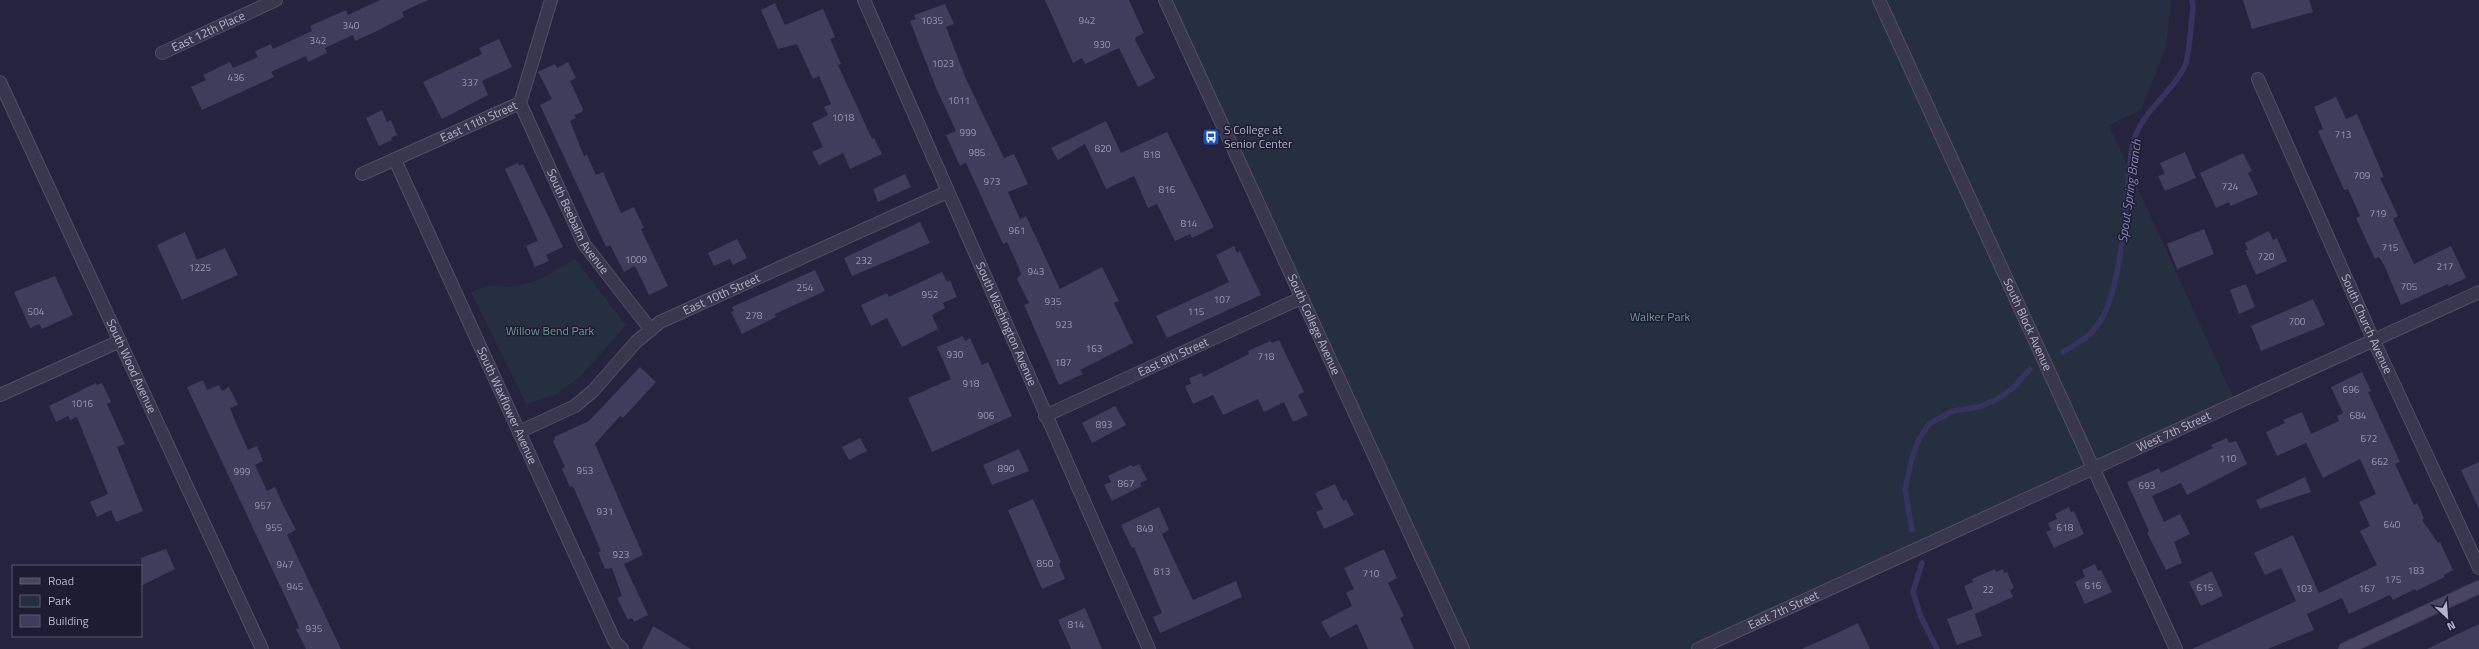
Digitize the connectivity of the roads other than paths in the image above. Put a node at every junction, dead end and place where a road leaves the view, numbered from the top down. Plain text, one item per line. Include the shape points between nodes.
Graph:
1 (276, 0) edge
2 (551, 0) edge
3 (864, 0) edge
4 (1165, 0) edge
5 (1879, 0) edge
6 (162, 53) dead end
7 (2258, 79) dead end
8 (0, 82) edge
9 (520, 103) junction
10 (395, 160) junction
11 (362, 174) dead end
12 (948, 192) junction
13 (2479, 292) edge
14 (1301, 298) junction
15 (651, 330) junction
16 (2373, 339) junction
17 (120, 340) junction
18 (0, 395) edge
19 (1045, 416) junction
20 (519, 432) junction
21 (2094, 469) junction
22 (2479, 568) edge
23 (1868, 570) joint
24 (2479, 587) edge
25 (262, 649) edge
26 (622, 649) edge
27 (1149, 649) edge
28 (1464, 649) edge
29 (1698, 649) edge
30 (2176, 649) edge
31 (2345, 649) edge

1 - 6 street, East 12th Place
2 - 9 street, East 11th Street
3 - 12 street, South Washington Avenue
4 - 14 street, South College Avenue
5 - 21 street, South Block Avenue
7 - 16 street, South Church Avenue
8 - 17 street, South Wood Avenue
9 - 10 street, East 11th Street
9 - 15 street, South Beebalm Avenue via 584,244
10 - 11 street, East 11th Street
10 - 20 street, South Waxflower Avenue
12 - 15 street, East 10th Street via 660,322
12 - 19 street, South Washington Avenue
13 - 16 street, West 7th Street
14 - 19 street, East 9th Street
14 - 28 street, South College Avenue
15 - 20 street, East 10th Street via 636,342 593,391 575,406
16 - 21 street, West 7th Street
16 - 22 street, South Church Avenue
17 - 18 street
17 - 25 street, South Wood Avenue
19 - 27 street, South Washington Avenue
20 - 26 street, South Waxflower Avenue via 615,642
21 - 23 street, West 7th Street
21 - 30 street, South Block Avenue
23 - 29 street, East 7th Street
24 - 31 main road

